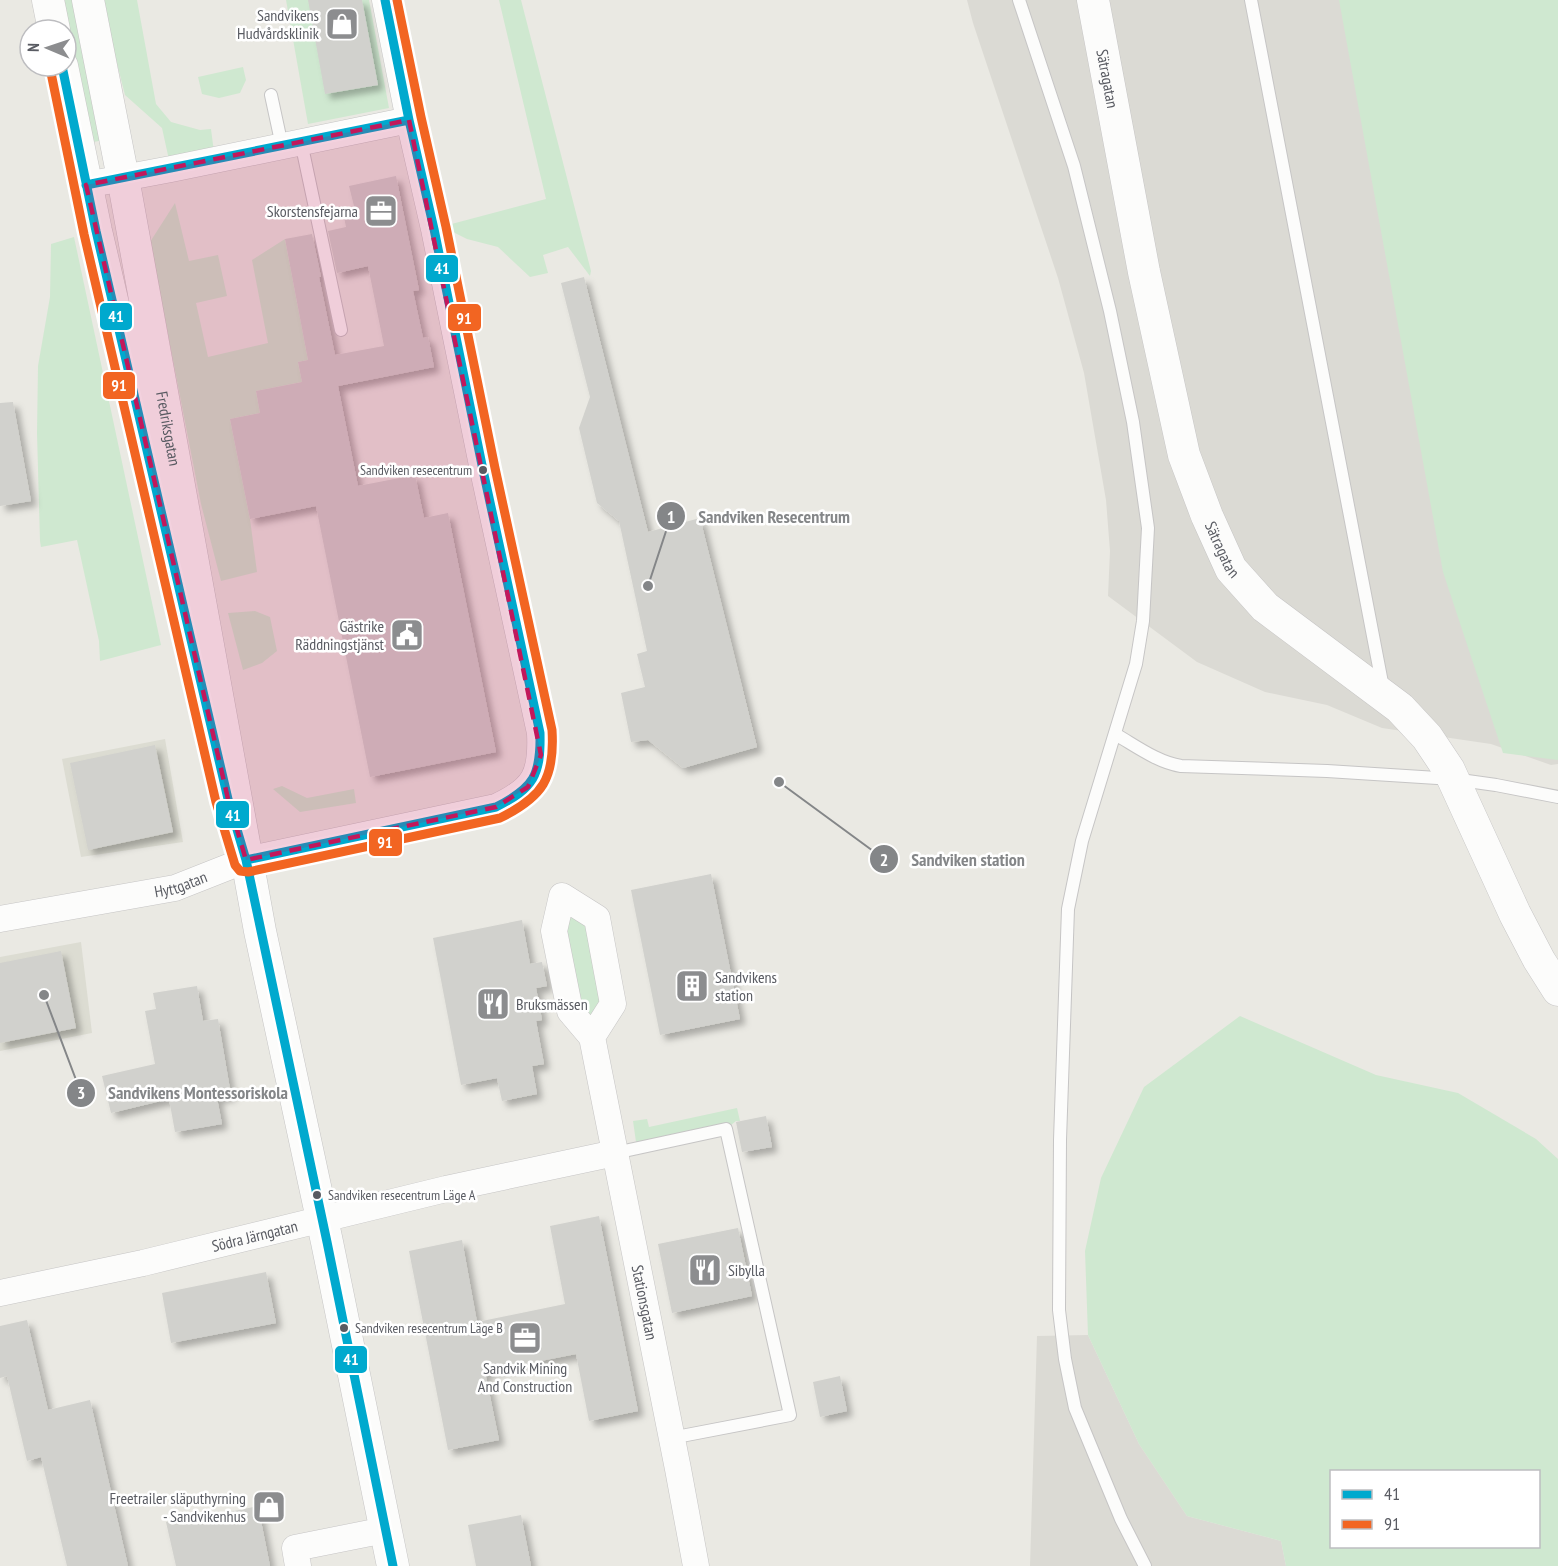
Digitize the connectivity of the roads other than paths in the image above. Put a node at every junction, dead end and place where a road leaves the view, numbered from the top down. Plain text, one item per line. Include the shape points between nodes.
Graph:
1 (48, 0) edge
2 (87, 0) edge
3 (385, 0) edge
4 (1019, 0) edge
5 (1093, 0) edge
6 (1251, 0) edge
7 (52, 18) edge
8 (64, 78) edge
9 (272, 95) dead end
10 (409, 120) junction
11 (291, 144) junction
12 (123, 178) junction
13 (86, 185) junction
14 (341, 330) dead end
15 (1385, 697) junction
16 (1115, 734) junction
17 (1453, 779) junction
18 (1558, 797) edge
19 (246, 860) junction
20 (0, 919) edge
21 (1558, 990) edge
22 (592, 1036) dead end
23 (615, 1153) junction
24 (322, 1220) junction
25 (0, 1293) edge
26 (671, 1438) junction
27 (385, 1530) junction
28 (298, 1566) edge
29 (393, 1566) edge
30 (696, 1566) edge
31 (1145, 1566) edge

1 - 7 street
2 - 12 street, Fredriksgatan
3 - 10 street
4 - 16 lane via 1074,166 1110,312 1133,422 1148,528 1143,621 1136,664
5 - 15 street, Sätragatan via 1144,272 1184,454 1207,516 1232,568 1265,607
6 - 15 lane
8 - 13 street, Fredriksgatan
9 - 11 lane
10 - 11 street
10 - 19 street, Hyttgatan via 540,733 541,755 537,773 528,787 513,800 496,807
11 - 12 street
11 - 14 lane
12 - 13 street
12 - 19 street, Fredriksgatan
13 - 19 street, Fredriksgatan via 225,788
15 - 17 street, Sätragatan via 1427,737
16 - 17 lane via 1160,760 1181,766
16 - 31 lane via 1082,841 1068,909 1059,1310 1075,1408
17 - 18 lane
17 - 21 street, Sätragatan via 1515,914
19 - 20 street, Hyttgatan via 175,888
19 - 24 street, Fredriksgatan
22 - 23 street, Stationsgatan
23 - 24 street, Södra Järngatan
23 - 26 street, Stationsgatan
23 - 26 lane via 726,1129 790,1415
24 - 25 street, Södra Järngatan
24 - 27 street, Fredriksgatan
26 - 30 street, Stationsgatan
27 - 28 street via 295,1548
27 - 29 street, Fredriksgatan

